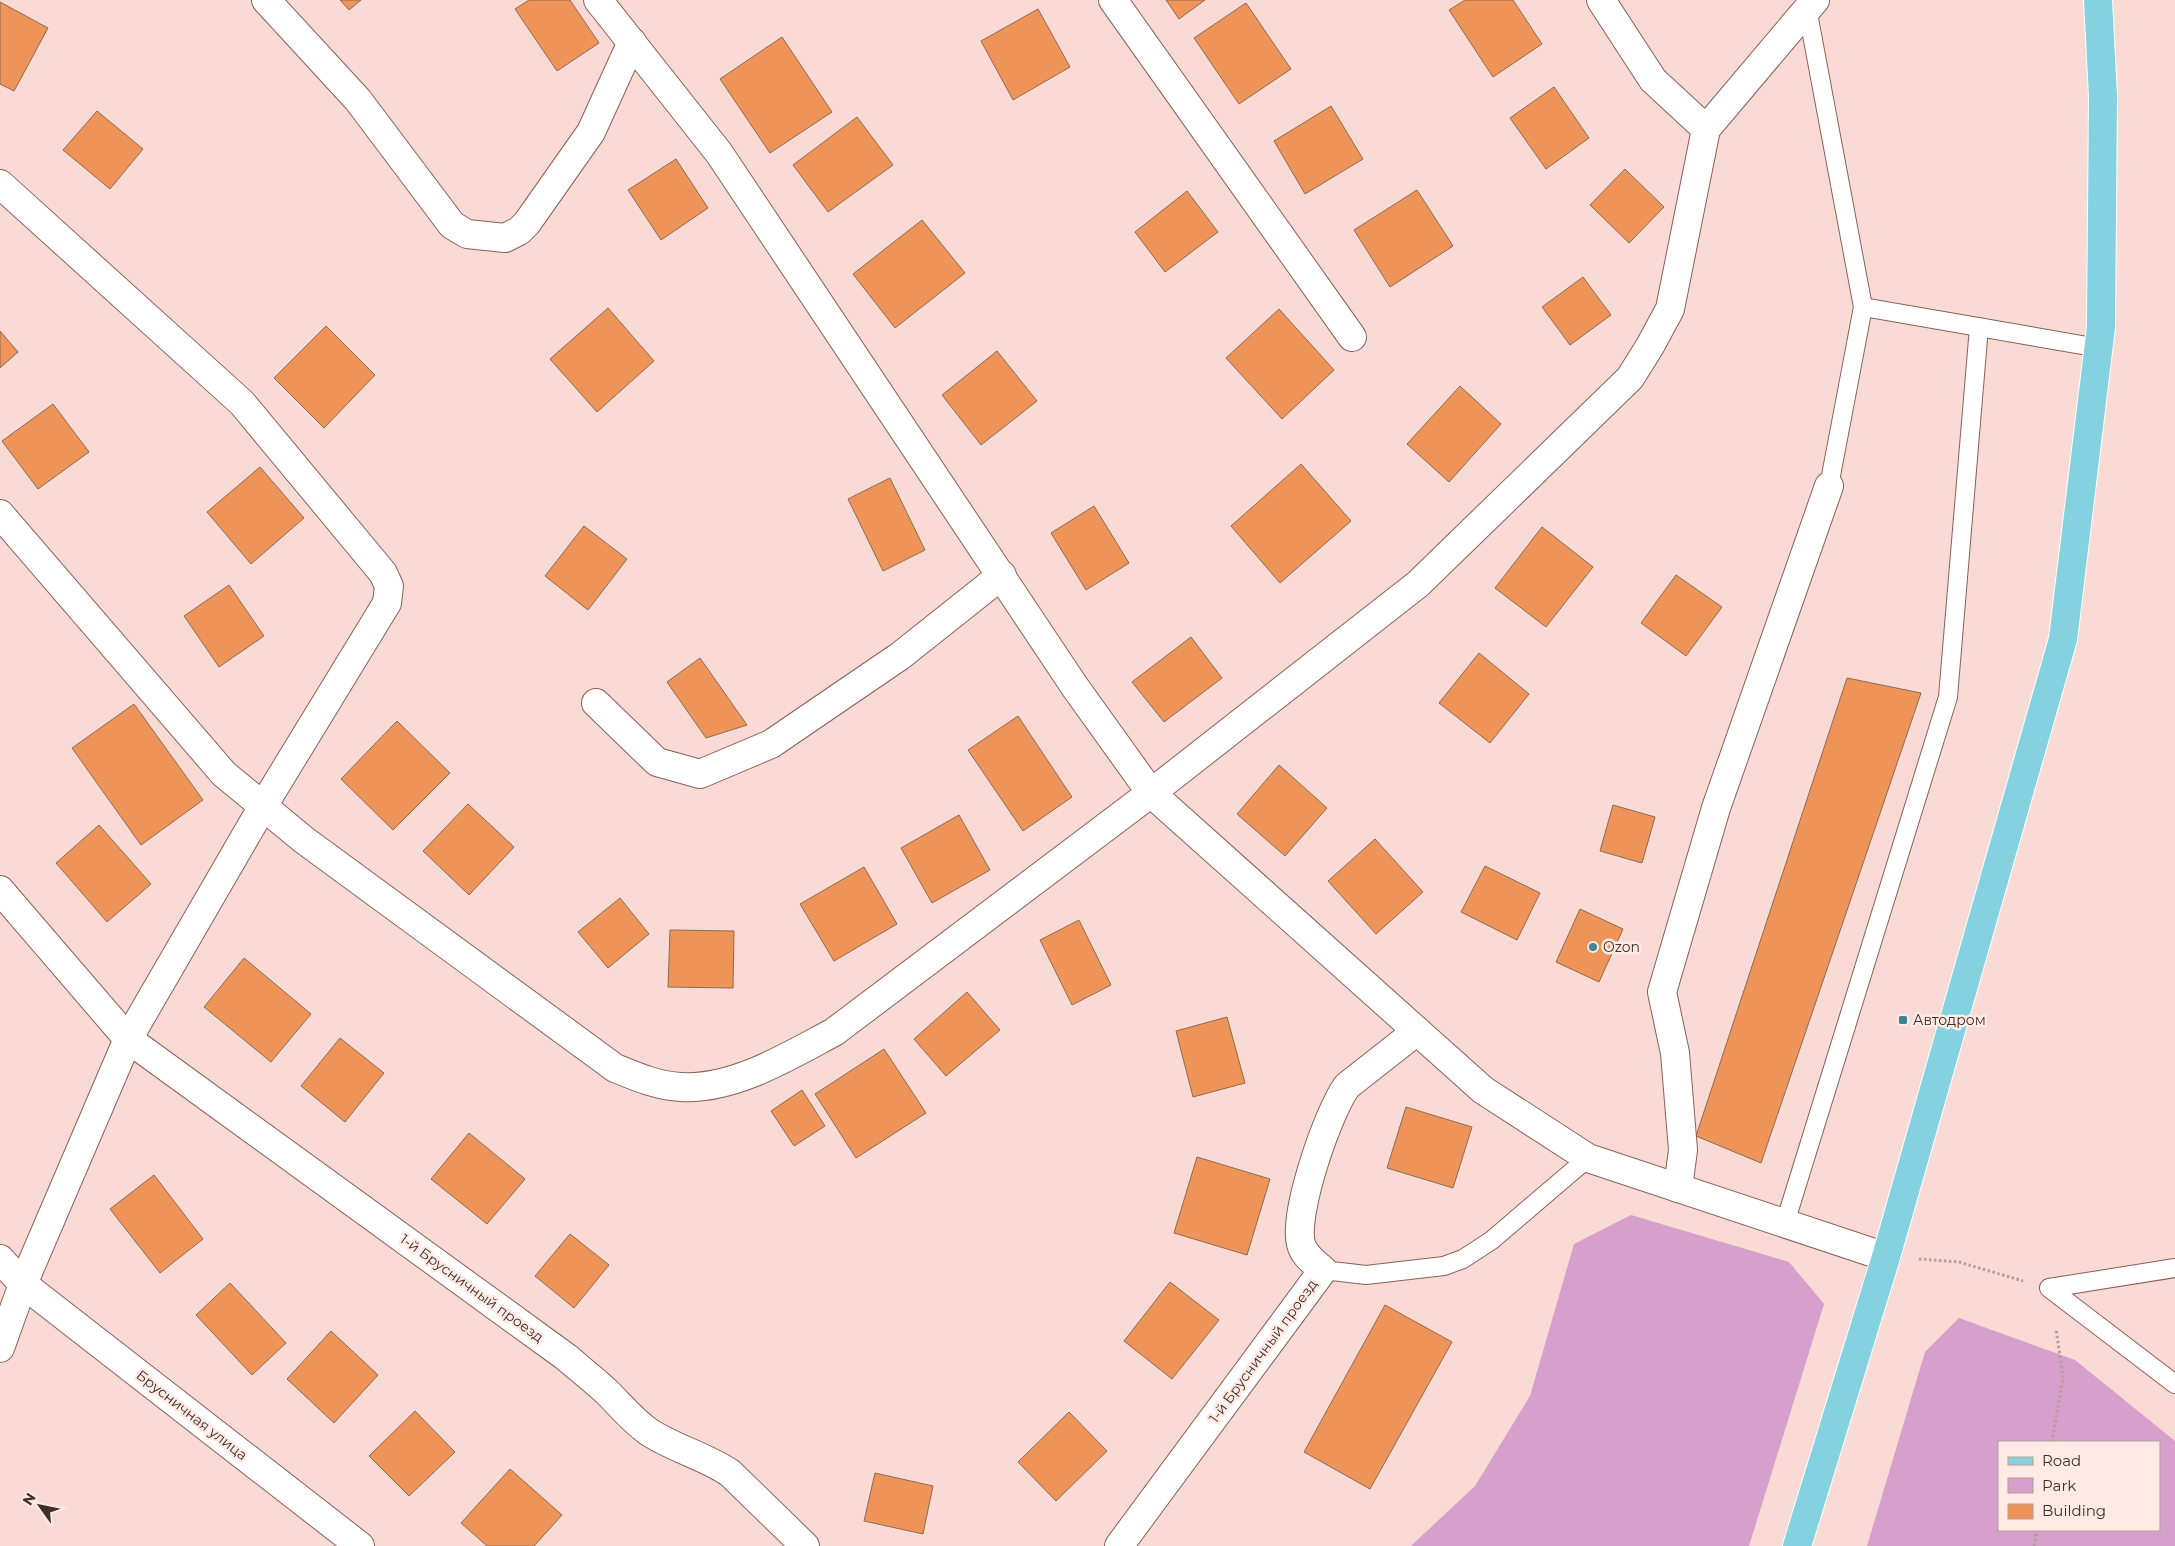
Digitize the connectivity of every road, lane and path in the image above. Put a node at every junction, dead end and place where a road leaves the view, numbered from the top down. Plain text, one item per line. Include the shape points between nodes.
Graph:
1 (266, 0) edge
2 (598, 0) edge
3 (1113, 0) edge
4 (1601, 0) edge
5 (2098, 0) edge
6 (1811, 4) edge
7 (632, 42) junction
8 (1706, 129) junction
9 (0, 184) edge
10 (1863, 306) junction
11 (1979, 327) junction
12 (1352, 337) dead end
13 (2099, 348) junction
14 (1829, 486) joint
15 (0, 514) edge
16 (1002, 575) junction
17 (596, 703) dead end
18 (1151, 793) junction
19 (263, 806) junction
20 (0, 890) edge
21 (1417, 1031) junction
22 (128, 1039) junction
23 (1588, 1158) junction
24 (1678, 1188) junction
25 (1785, 1223) junction
26 (1886, 1257) junction
27 (0, 1259) edge
28 (2175, 1268) edge
29 (1323, 1270) junction
30 (23, 1284) junction
31 (2049, 1288) junction
32 (0, 1348) edge
33 (2175, 1384) edge
34 (2052, 1441) edge
35 (2037, 1531) edge
36 (360, 1546) edge
37 (805, 1546) edge
38 (1119, 1546) edge
39 (1797, 1546) edge
40 (2034, 1546) edge

1 - 7 street via 358,100 452,225 468,234 505,238 520,232 591,132
2 - 7 street
3 - 12 street
4 - 8 street via 1653,80
5 - 13 main road via 2103,96
6 - 8 street
6 - 10 lane
7 - 16 street via 719,153
8 - 18 street via 1670,308 1630,378 1418,584
9 - 19 street via 242,403 383,574 389,586 387,604
10 - 11 lane
10 - 14 lane
11 - 13 lane
11 - 25 lane via 1948,697
13 - 26 main road via 2063,639
14 - 24 street via 1716,808 1662,992 1675,1054 1683,1150
15 - 19 street via 224,774
16 - 17 street via 900,656 779,738 700,774 657,762
16 - 18 street via 1075,687
18 - 19 street via 834,1032 782,1060 726,1083 682,1088 651,1082 615,1068
18 - 21 street
19 - 22 street
20 - 22 street, 1-й Брусничный проезд
21 - 23 street via 1483,1090
21 - 29 street, 1-й Брусничный проезд via 1347,1086 1338,1097 1307,1187 1300,1226 1301,1244 1306,1256
22 - 30 street
22 - 37 street, 1-й Брусничный проезд via 566,1357 648,1431 730,1473
23 - 24 street
23 - 29 lane via 1492,1240 1463,1258 1444,1266 1366,1275
24 - 25 street
25 - 26 street
26 - 31 path via 1959,1262
26 - 39 main road
27 - 30 street, Брусничная улица
28 - 31 lane
29 - 38 street, 1-й Брусничный проезд
30 - 32 street
30 - 36 street, Брусничная улица
31 - 33 lane
31 - 34 path via 2064,1378
35 - 40 path

